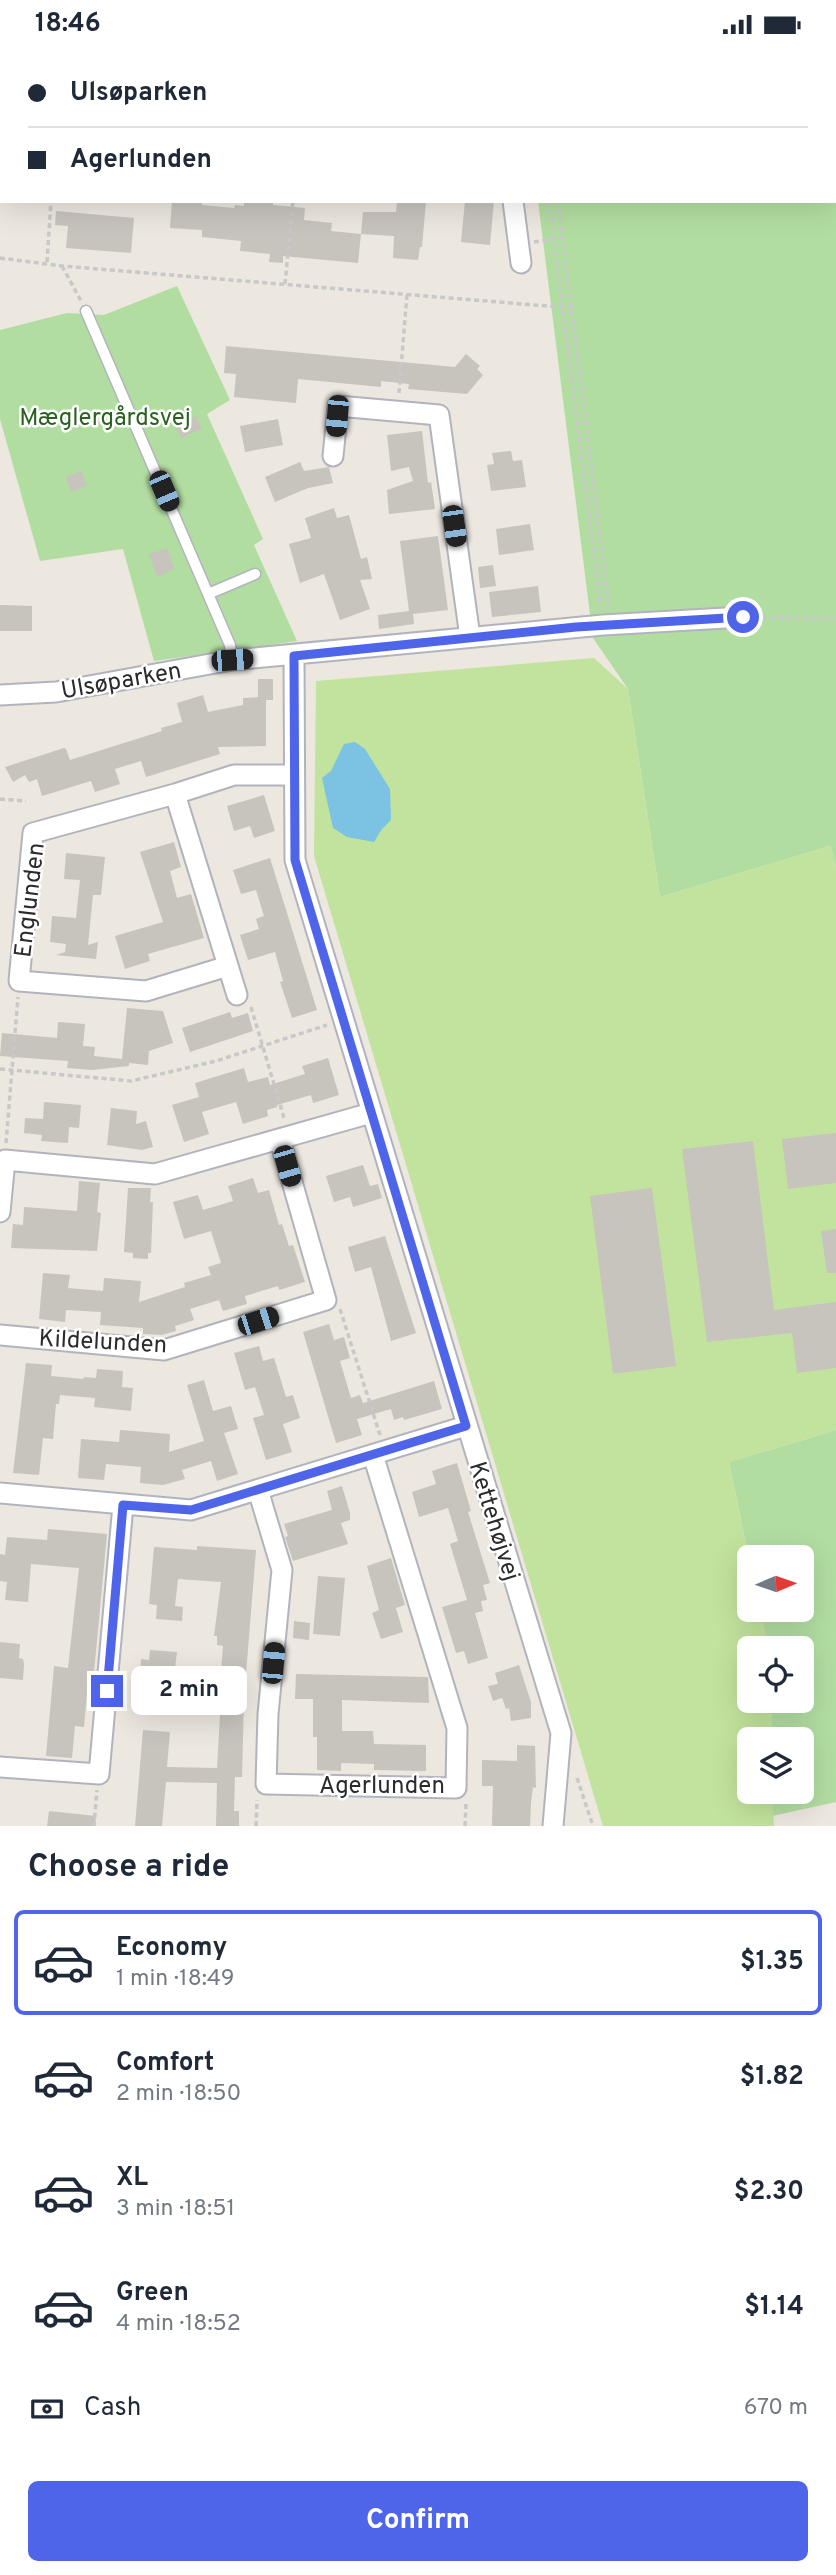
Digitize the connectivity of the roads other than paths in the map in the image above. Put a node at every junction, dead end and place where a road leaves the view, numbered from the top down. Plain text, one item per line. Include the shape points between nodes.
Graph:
1 (513, 203) edge
2 (520, 253) road end
3 (86, 311) road end
4 (333, 456) dead end
5 (255, 573) dead end
6 (208, 594) junction
7 (743, 617) road end
8 (470, 637) junction
9 (294, 656) junction
10 (232, 660) junction
11 (0, 695) edge
12 (295, 775) junction
13 (175, 794) junction
14 (228, 966) junction
15 (237, 995) road end
16 (371, 1113) junction
17 (285, 1138) junction
18 (0, 1212) edge
19 (0, 1335) edge
20 (466, 1426) junction
21 (379, 1453) junction
22 (258, 1490) junction
23 (0, 1493) edge
24 (123, 1505) junction
25 (0, 1767) edge
26 (553, 1826) edge

1 - 2 street
3 - 6 lane
4 - 8 street via 338,407 439,415
5 - 6 lane
6 - 10 lane
7 - 8 street, Ulsøparken
8 - 9 street, Ulsøparken
9 - 10 street, Ulsøparken
9 - 12 street, Kettehøjvej
10 - 11 street, Ulsøparken via 56,692
12 - 13 street, Englunden via 234,775
12 - 16 street, Kettehøjvej via 295,860
13 - 14 street
13 - 14 street, Englunden via 33,833 19,981 146,991
14 - 15 street
16 - 17 street
16 - 20 street, Kettehøjvej
17 - 18 street via 155,1174 5,1160
17 - 19 street, Kildelunden via 326,1300 164,1350
20 - 21 street
20 - 26 street, Kettehøjvej via 561,1733
21 - 22 street
21 - 22 street, Agerlunden via 457,1728 456,1788 266,1784 282,1570
22 - 24 street via 191,1510
23 - 24 street
24 - 25 street via 99,1774

